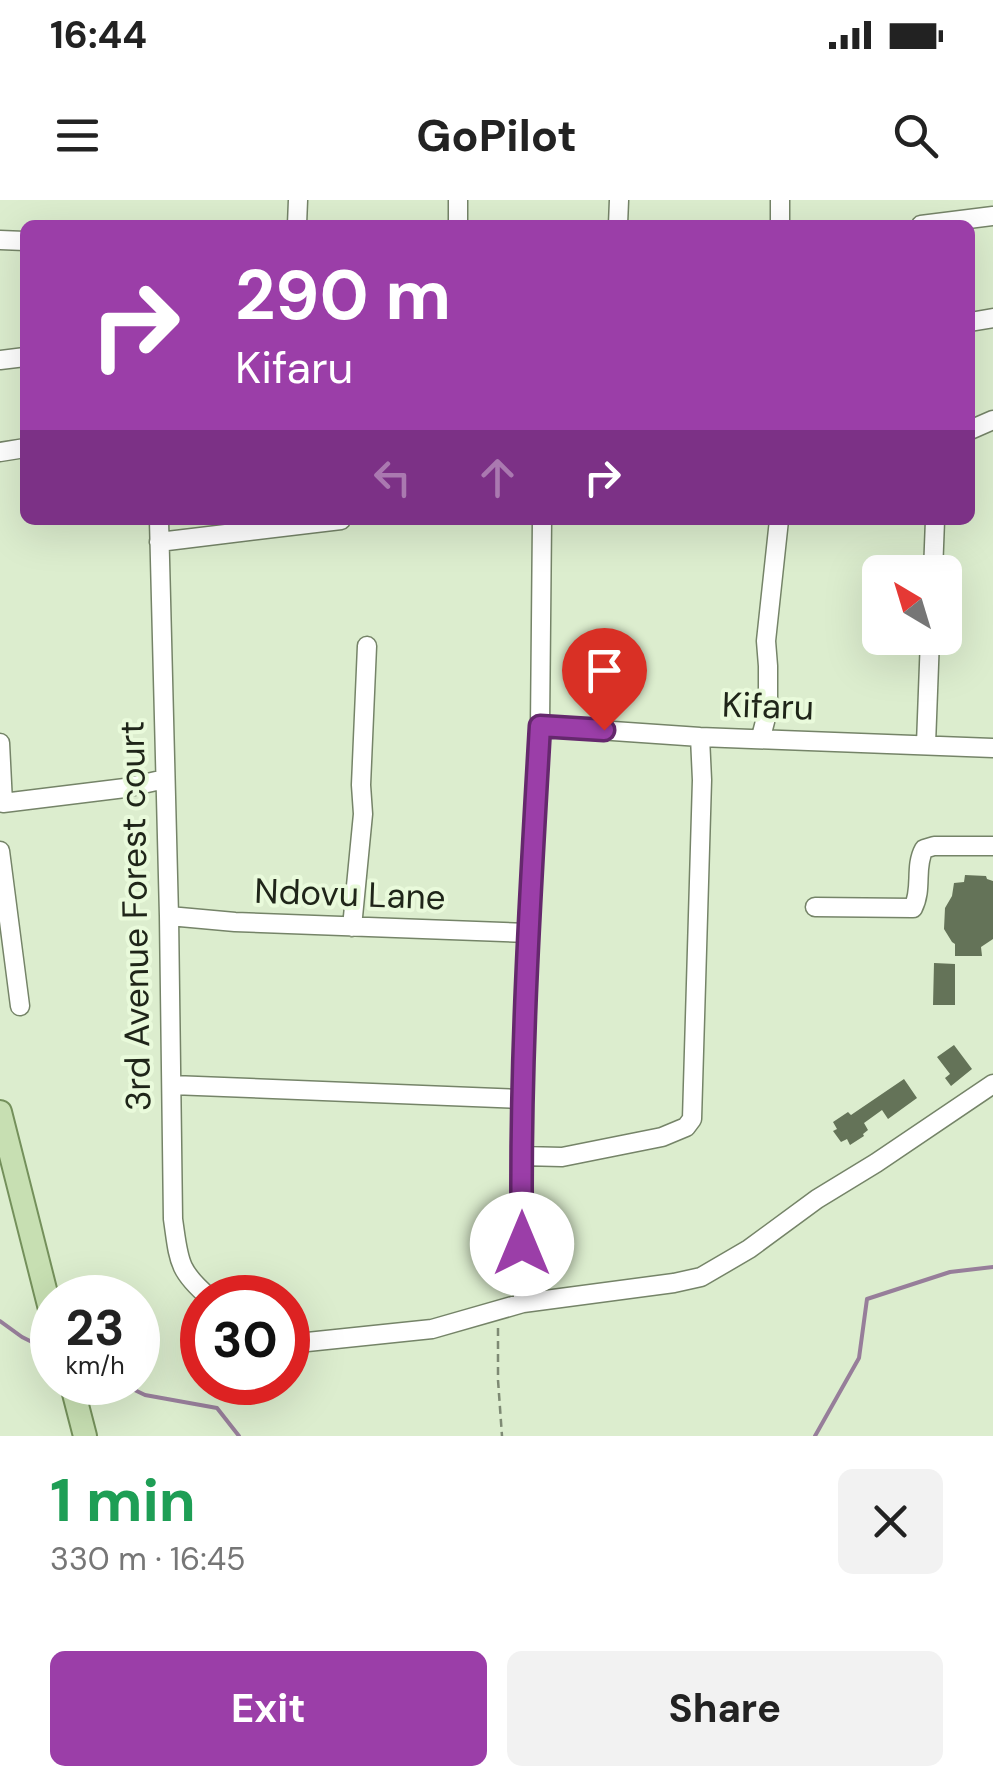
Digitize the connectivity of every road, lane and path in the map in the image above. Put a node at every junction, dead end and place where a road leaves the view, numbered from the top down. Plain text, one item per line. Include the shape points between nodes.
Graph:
1 (993, 216) edge
2 (961, 220) edge
3 (159, 525) edge
4 (308, 525) edge
5 (542, 525) edge
6 (778, 525) edge
7 (935, 525) edge
8 (159, 542) junction
9 (934, 555) edge
10 (367, 646) dead end
11 (929, 655) edge
12 (540, 726) junction
13 (700, 736) junction
14 (761, 738) junction
15 (0, 743) edge
16 (926, 744) junction
17 (993, 748) edge
18 (165, 779) junction
19 (2, 813) edge
20 (993, 846) edge
21 (0, 851) edge
22 (816, 907) dead end
23 (169, 916) junction
24 (352, 927) junction
25 (528, 933) junction
26 (20, 1006) dead end
27 (993, 1084) edge
28 (172, 1085) junction
29 (522, 1099) junction
30 (0, 1112) edge
31 (522, 1156) junction
32 (41, 1275) edge
33 (186, 1275) edge
34 (523, 1303) junction
35 (503, 1307) junction
36 (310, 1342) edge
37 (77, 1405) edge
38 (85, 1436) edge
39 (502, 1436) edge

1 - 2 street
3 - 8 street, 3rd Avenue Forest court
4 - 8 street
5 - 12 street
6 - 14 street
7 - 9 street
8 - 18 street, 3rd Avenue Forest court
10 - 24 street
11 - 16 street
12 - 13 street, Kifaru
12 - 25 street
13 - 14 street, Kifaru
13 - 31 street via 692,1119 662,1138 562,1156
14 - 16 street, Kifaru
15 - 19 street
16 - 17 street, Kifaru
18 - 19 street
18 - 23 street, 3rd Avenue Forest court
20 - 22 street via 924,849 913,908
21 - 26 street
23 - 24 street, Ndovu Lane
23 - 28 street, 3rd Avenue Forest court
24 - 25 street, Ndovu Lane
25 - 29 street
27 - 34 street via 701,1277
28 - 29 street
28 - 33 street, 3rd Avenue Forest court via 173,1218
29 - 31 street
30 - 32 main road
31 - 34 street
34 - 35 street
35 - 36 street via 432,1329
35 - 39 path
37 - 38 main road

